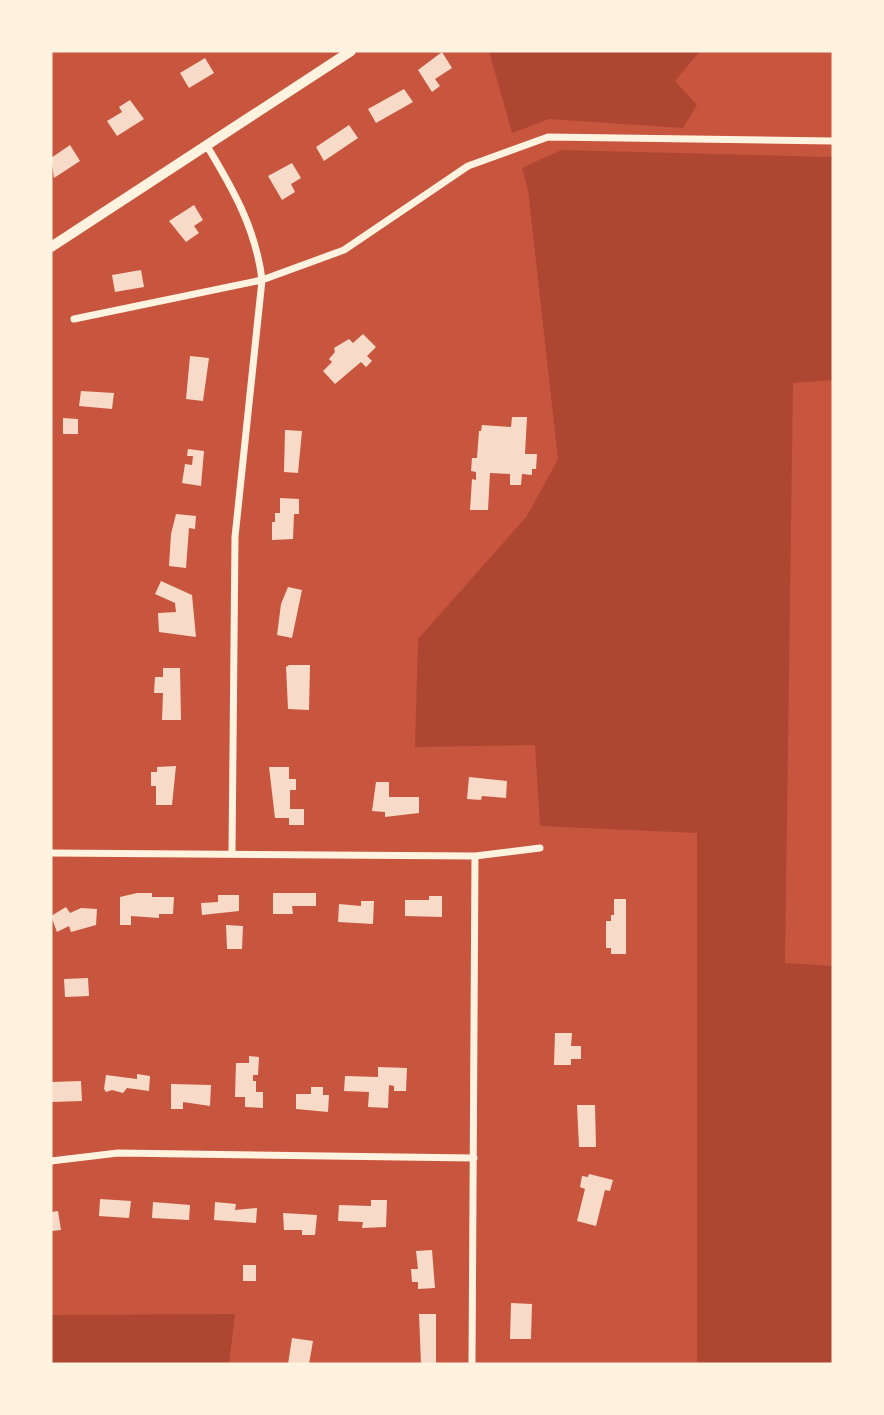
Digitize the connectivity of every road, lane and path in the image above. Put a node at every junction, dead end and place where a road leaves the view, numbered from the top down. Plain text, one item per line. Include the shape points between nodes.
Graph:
1 (351, 51) edge
2 (833, 141) edge
3 (207, 146) junction
4 (51, 247) edge
5 (262, 280) junction
6 (74, 319) dead end
7 (540, 848) dead end
8 (51, 853) edge
9 (232, 853) junction
10 (475, 856) junction
11 (474, 1158) junction
12 (51, 1161) edge
13 (472, 1364) edge

1 - 3 main road
2 - 5 street via 548,137 468,166 344,250
3 - 4 main road
3 - 5 street via 239,199 259,251
5 - 6 street
5 - 9 street via 235,537
7 - 10 street
8 - 9 street
9 - 10 street
10 - 11 street
11 - 12 street via 118,1153
11 - 13 street

